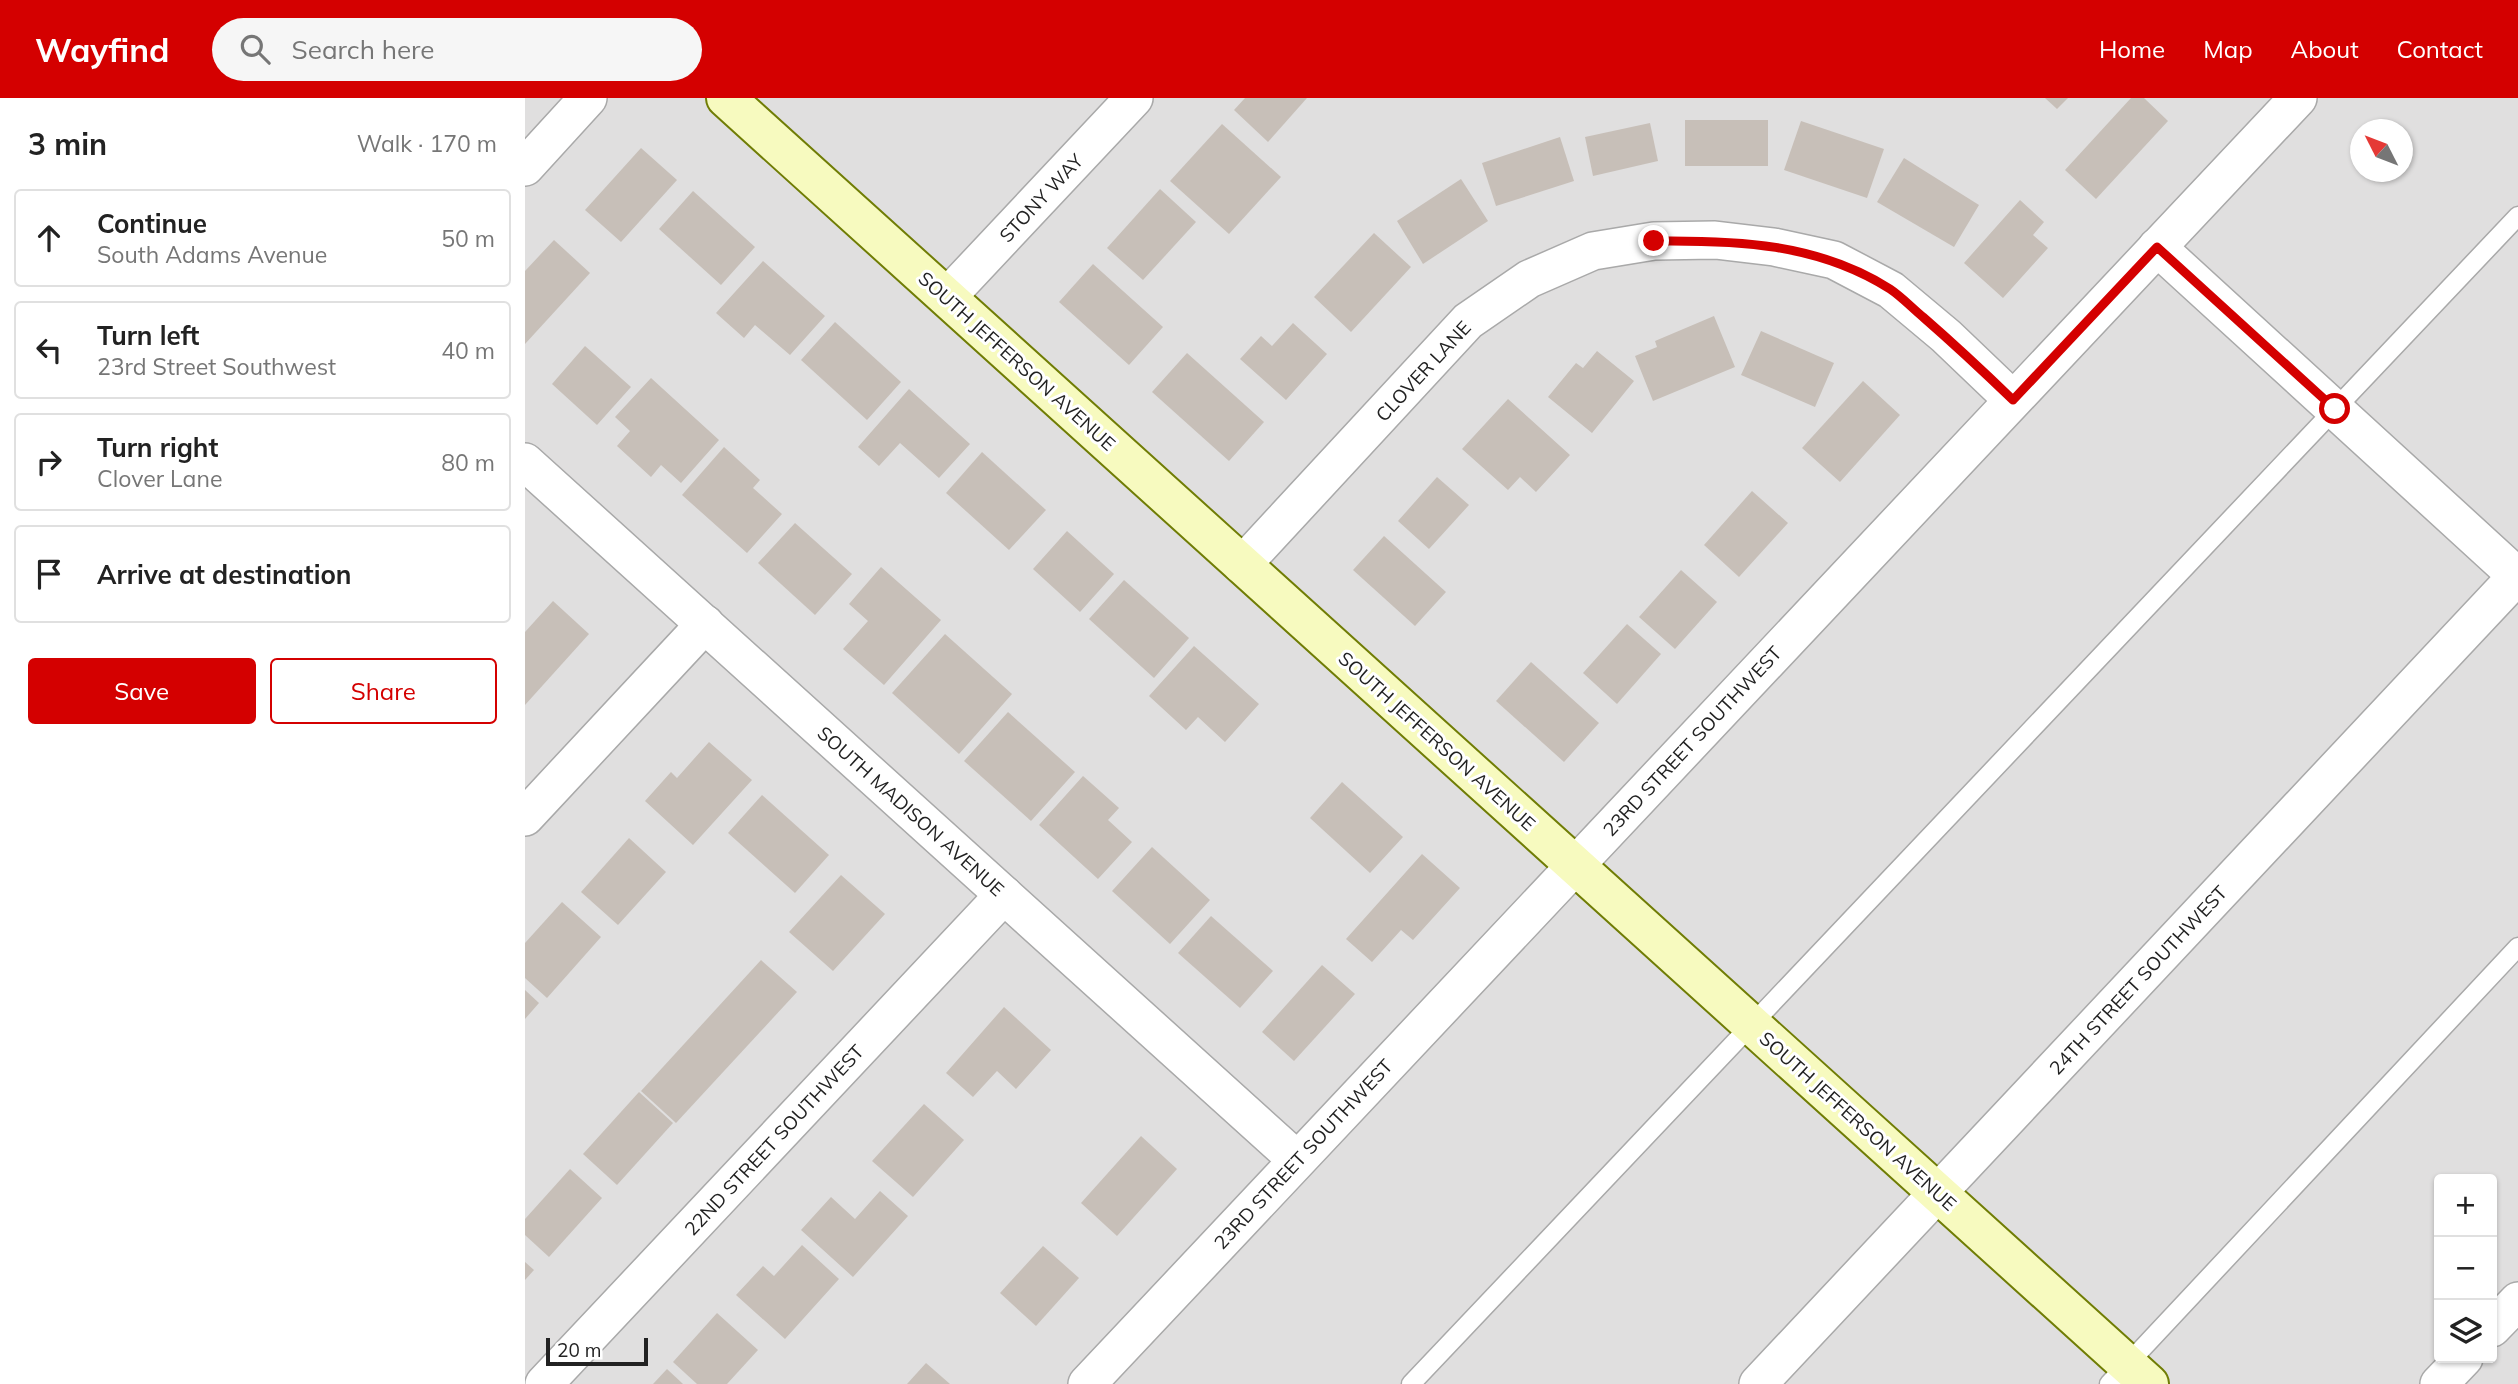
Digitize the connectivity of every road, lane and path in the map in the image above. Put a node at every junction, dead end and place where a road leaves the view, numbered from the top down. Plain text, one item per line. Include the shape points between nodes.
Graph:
1 (588, 98) edge
2 (726, 98) edge
3 (1134, 98) edge
4 (2285, 103) edge
5 (525, 167) edge
6 (2518, 216) edge
7 (2157, 247) junction
8 (947, 297) junction
9 (2013, 400) junction
10 (2335, 409) junction
11 (525, 462) edge
12 (1242, 565) junction
13 (2518, 576) edge
14 (705, 624) junction
15 (525, 817) edge
16 (1574, 866) junction
17 (1004, 895) junction
18 (2518, 947) edge
19 (1751, 1025) junction
20 (1297, 1160) junction
21 (1938, 1193) junction
22 (2518, 1301) edge
23 (2497, 1323) edge
24 (2459, 1363) edge
25 (2128, 1378) edge
26 (544, 1384) edge
27 (1087, 1384) edge
28 (1411, 1384) edge
29 (1758, 1384) edge
30 (2439, 1384) edge

1 - 5 street
2 - 8 street, SOUTH JEFFERSON AVENUE
3 - 8 street, STONY WAY
4 - 7 street, 23RD STREET SOUTHWEST
6 - 10 lane
7 - 9 street, 23RD STREET SOUTHWEST
7 - 10 street
8 - 12 street, SOUTH JEFFERSON AVENUE
9 - 12 street, CLOVER LANE via 1891,290 1834,260 1715,240 1654,241 1593,251 1529,279 1468,321
9 - 16 street, 23RD STREET SOUTHWEST
10 - 13 street
10 - 19 lane
11 - 14 street, SOUTH MADISON AVENUE
12 - 16 street, SOUTH JEFFERSON AVENUE
13 - 21 street, 24TH STREET SOUTHWEST
14 - 15 street
14 - 17 street, SOUTH MADISON AVENUE
16 - 19 street, SOUTH JEFFERSON AVENUE
16 - 20 street, 23RD STREET SOUTHWEST
17 - 20 street, SOUTH MADISON AVENUE
17 - 26 street, 22ND STREET SOUTHWEST
18 - 25 lane
19 - 21 street, SOUTH JEFFERSON AVENUE
19 - 28 lane
20 - 27 street, 23RD STREET SOUTHWEST
21 - 25 street, SOUTH JEFFERSON AVENUE
21 - 29 street, 24TH STREET SOUTHWEST
22 - 23 street
24 - 30 street

